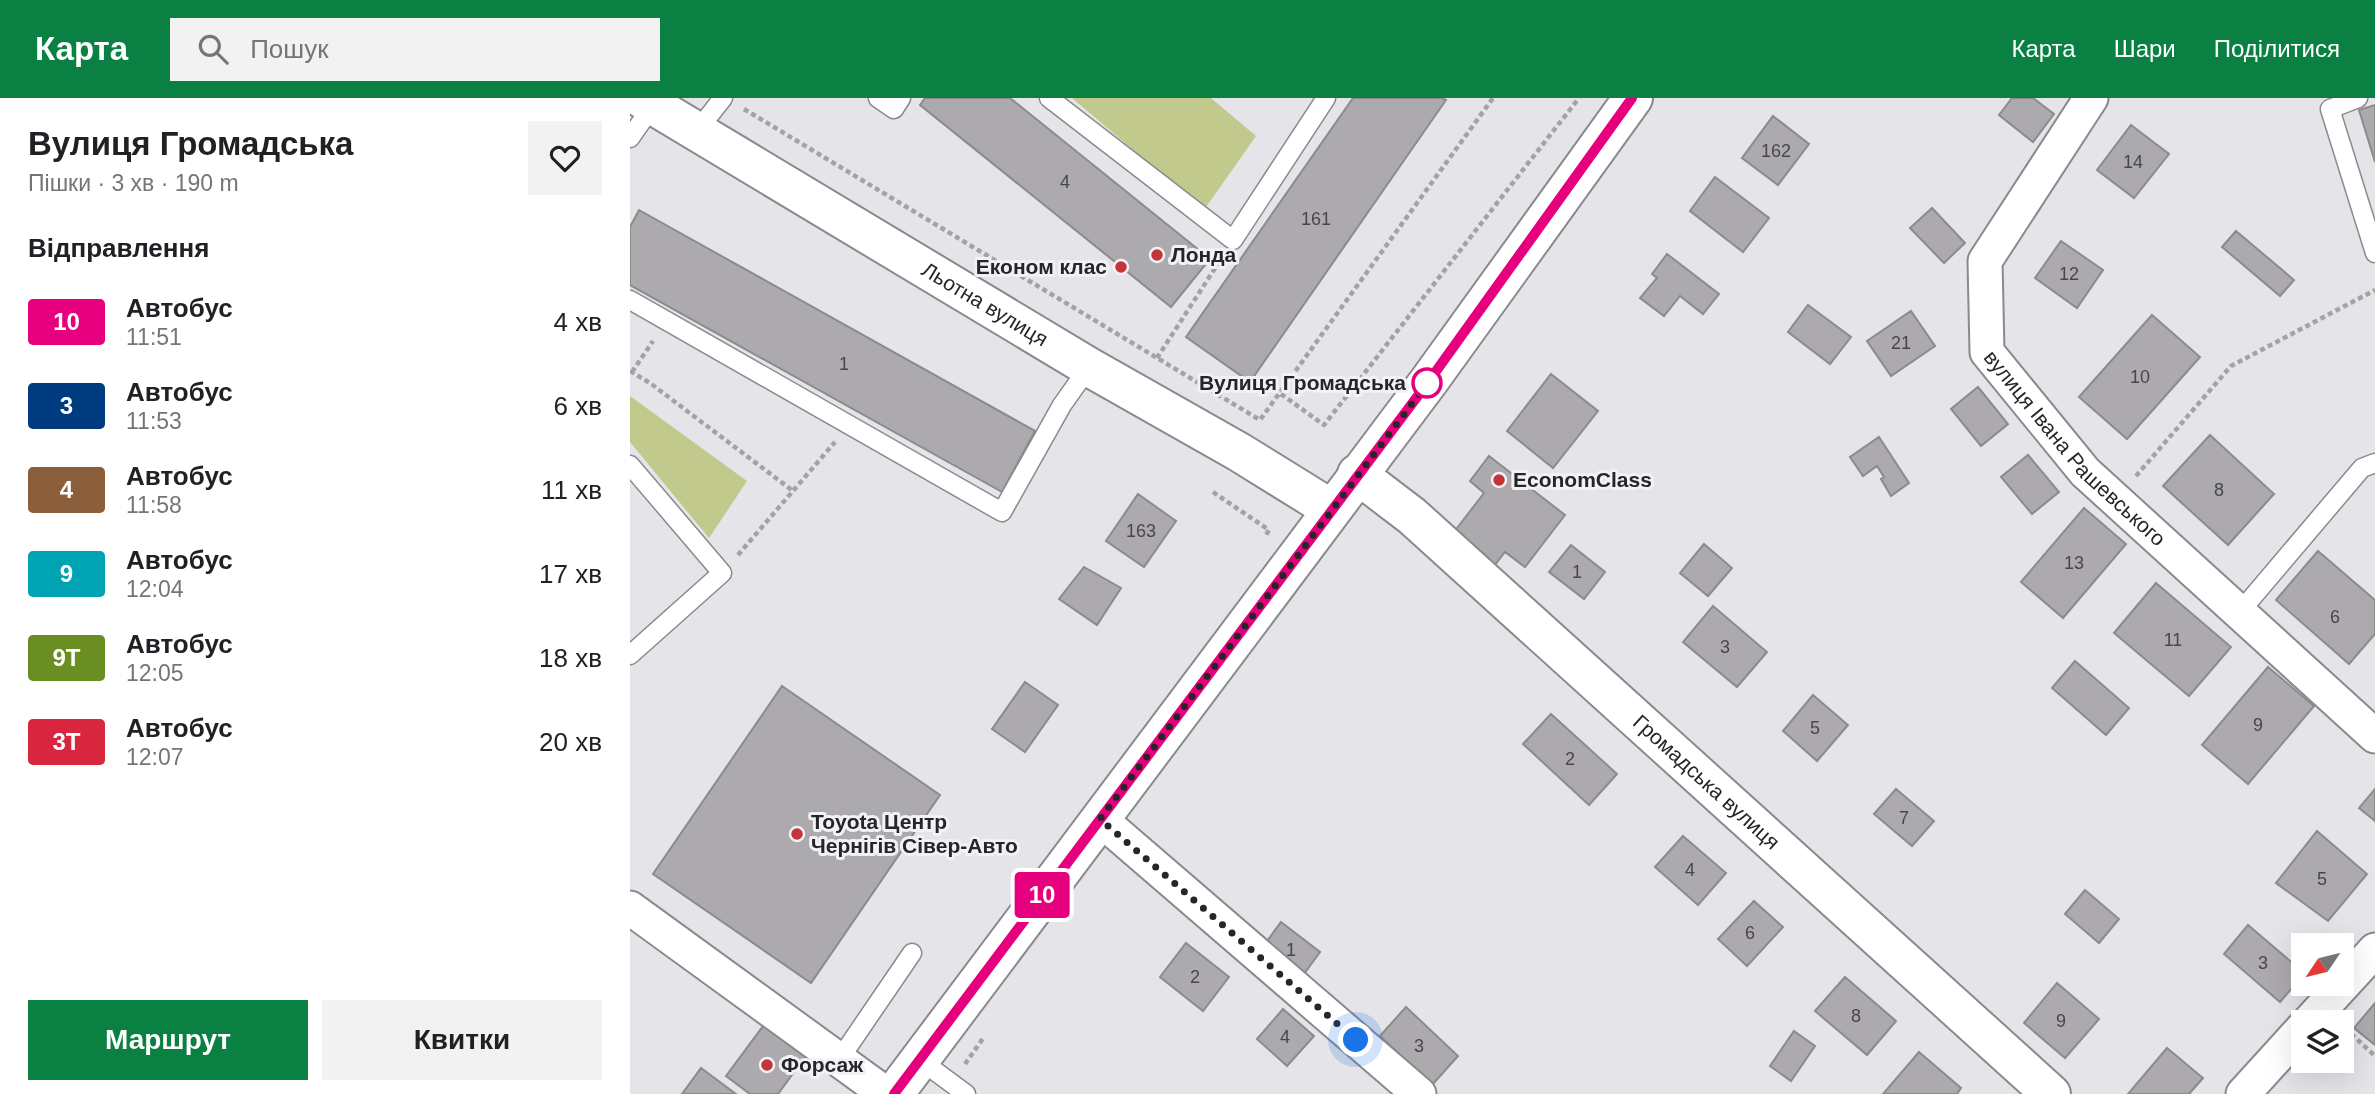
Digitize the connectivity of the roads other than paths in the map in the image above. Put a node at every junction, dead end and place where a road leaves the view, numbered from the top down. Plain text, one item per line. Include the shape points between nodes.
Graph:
1 (878, 98) edge
2 (901, 98) edge
3 (1049, 98) edge
4 (1326, 98) edge
5 (1633, 98) edge
6 (2091, 98) edge
7 (2358, 98) edge
8 (647, 102) edge
9 (731, 102) edge
10 (697, 131) junction
11 (630, 138) edge
12 (2375, 253) edge
13 (630, 300) edge
14 (1089, 367) junction
15 (2375, 463) edge
16 (630, 465) edge
17 (1357, 474) junction
18 (1331, 509) junction
19 (2239, 613) junction
20 (630, 655) edge
21 (2375, 736) edge
22 (1100, 819) junction
23 (630, 908) edge
24 (2375, 950) edge
25 (912, 953) dead end
26 (2320, 1010) edge
27 (2291, 1041) edge
28 (839, 1060) junction
29 (920, 1060) junction
30 (886, 1094) edge
31 (894, 1094) edge
32 (966, 1094) edge
33 (1419, 1094) edge
34 (2051, 1094) edge
35 (2243, 1094) edge

1 - 2 lane via 894,109
3 - 4 lane via 1233,240
5 - 17 street
6 - 19 street, вулиця Івана Рашевського via 1985,261 1987,352 2085,472
7 - 12 lane via 2330,109
8 - 10 street, Льотна вулиця
8 - 11 lane
9 - 10 lane
10 - 14 street, Льотна вулиця
13 - 14 lane via 1002,512 1062,405
14 - 18 street, Льотна вулиця
15 - 19 lane via 2362,468
16 - 20 lane via 722,573
17 - 18 street
17 - 34 street, Громадська вулиця via 1412,516
18 - 22 street
19 - 21 street, вулиця Івана Рашевського
22 - 29 street
22 - 33 street
23 - 28 street
24 - 26 street
25 - 28 lane
27 - 35 street
28 - 30 street
29 - 31 street
29 - 32 lane

